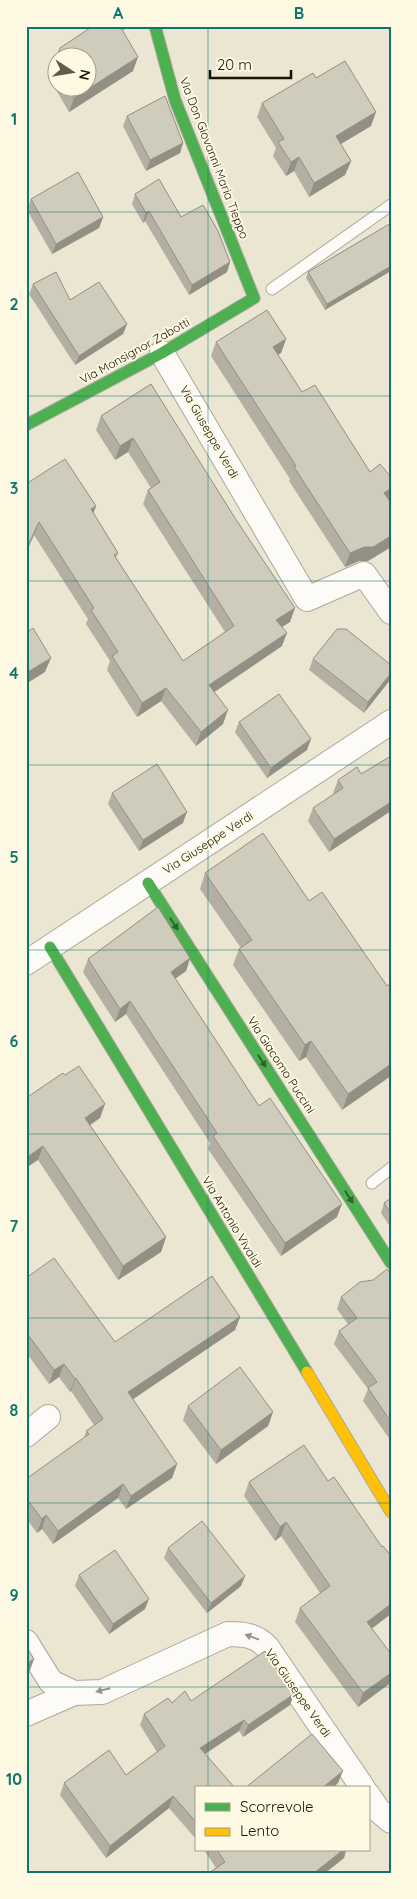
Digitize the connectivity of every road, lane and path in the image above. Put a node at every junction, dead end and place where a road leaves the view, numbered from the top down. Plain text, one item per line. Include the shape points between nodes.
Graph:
1 (154, 26) edge
2 (391, 205) edge
3 (272, 289) dead end
4 (254, 298) joint
5 (162, 353) junction
6 (26, 424) edge
7 (391, 612) edge
8 (391, 722) edge
9 (148, 883) junction
10 (50, 947) junction
11 (26, 963) edge
12 (391, 1168) edge
13 (372, 1183) dead end
14 (391, 1263) edge
15 (48, 1417) dead end
16 (26, 1435) edge
17 (391, 1512) edge
18 (26, 1642) edge
19 (74, 1693) junction
20 (26, 1714) edge
21 (362, 1786) edge

1 - 4 street, Via Don Giovanni Maria Tieppo via 175,100
2 - 3 lane
4 - 5 street, Via Monsignor Zabotti
5 - 6 street, Via Monsignor Zabotti
5 - 7 street, Via Giuseppe Verdi via 307,599 364,574
8 - 9 street, Via Giuseppe Verdi
9 - 10 street, Via Giuseppe Verdi
9 -> 14 street, Via Giacomo Puccini
10 - 11 street, Via Giuseppe Verdi
10 - 17 street, Via Antonio Vivaldi
12 - 13 lane
15 - 16 street
18 - 19 street, Via Giuseppe Verdi via 51,1682
19 - 20 street, Via Giuseppe Verdi
21 -> 19 street, Via Giuseppe Verdi via 267,1647 253,1637 228,1634 102,1692

